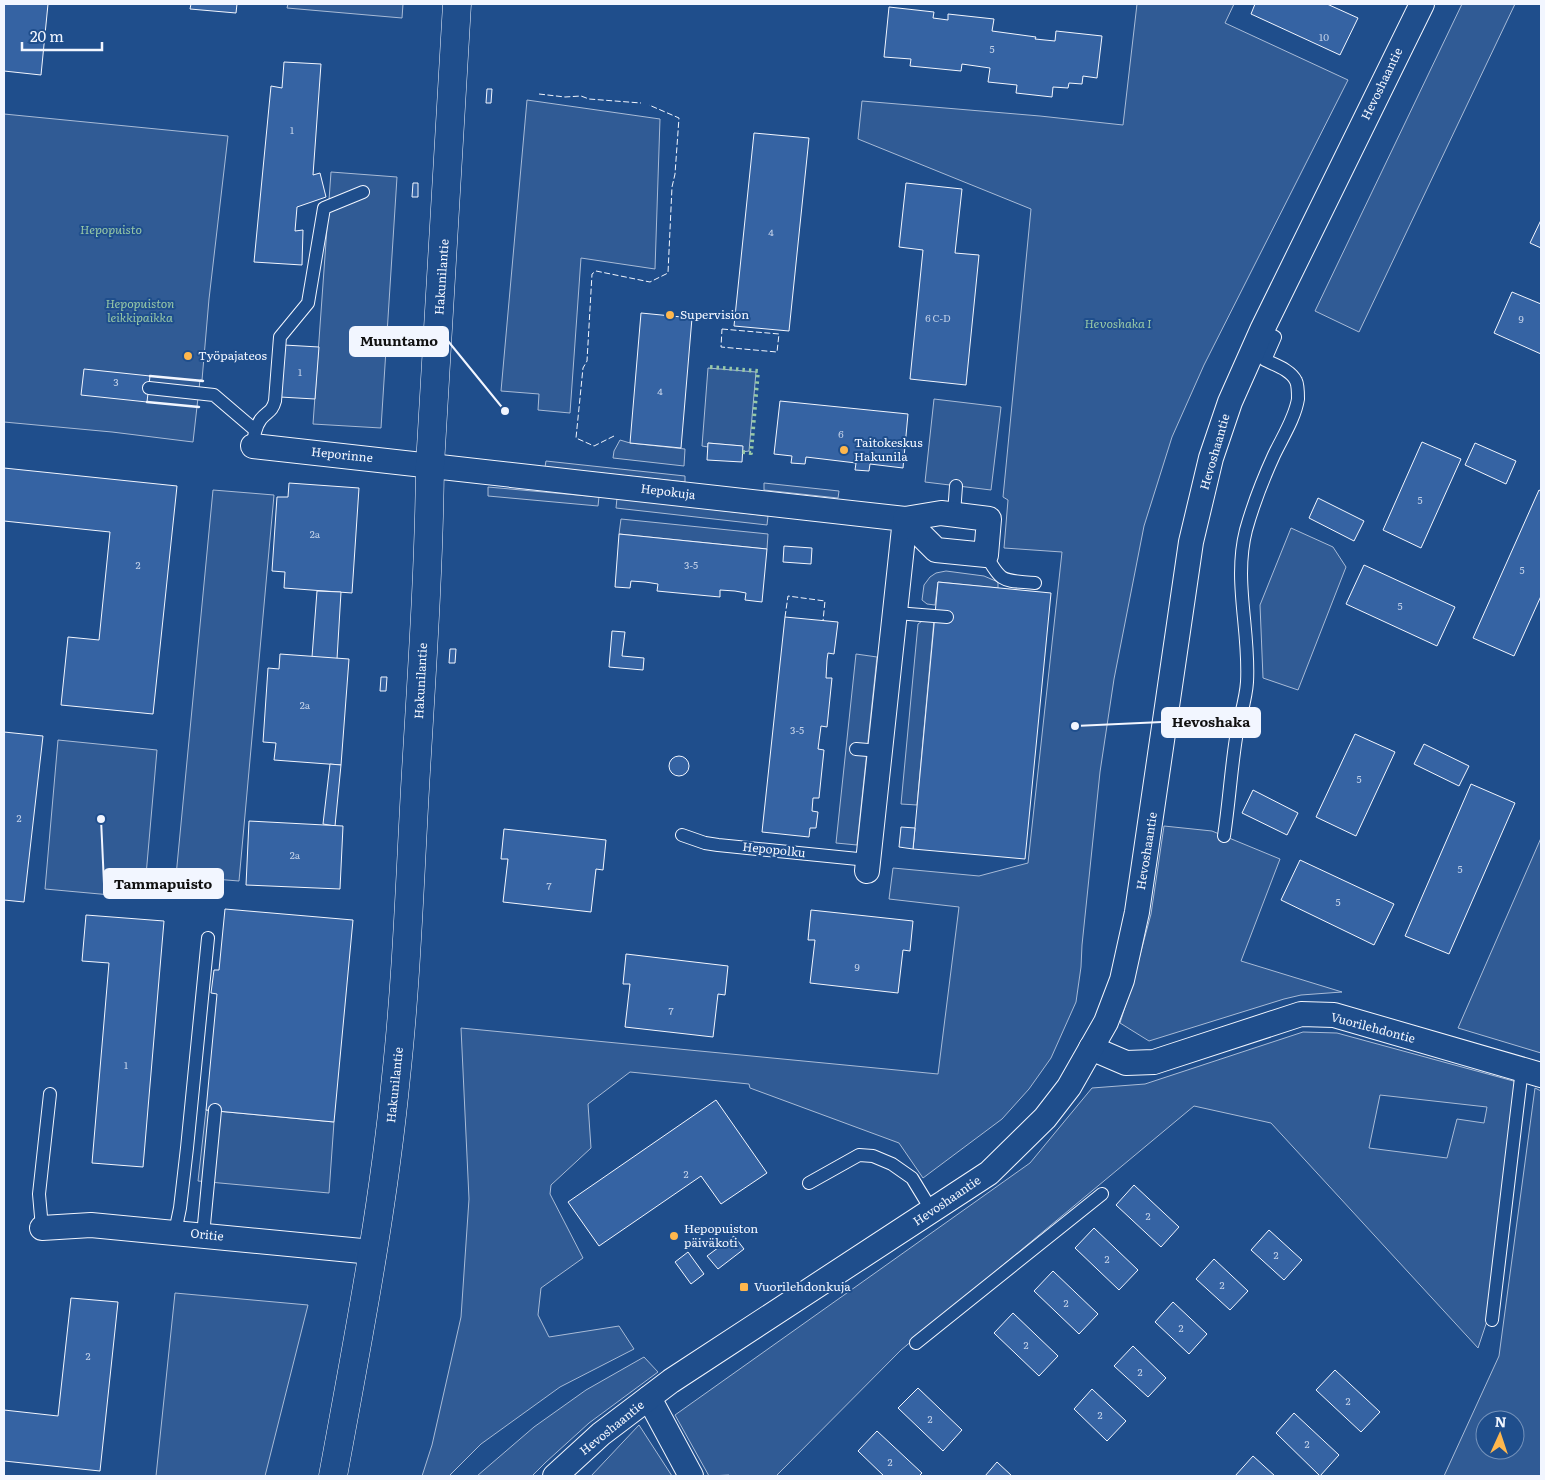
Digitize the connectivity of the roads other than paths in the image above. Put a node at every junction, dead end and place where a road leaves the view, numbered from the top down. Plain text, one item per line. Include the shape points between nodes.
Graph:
1 (457, 4) edge
2 (1422, 4) edge
3 (363, 192) dead end
4 (1262, 330) junction
5 (149, 388) dead end
6 (254, 438) junction
7 (430, 465) junction
8 (956, 486) dead end
9 (954, 514) junction
10 (905, 519) junction
11 (986, 555) junction
12 (1035, 583) dead end
13 (896, 613) junction
14 (946, 618) dead end
15 (856, 749) dead end
16 (880, 751) junction
17 (682, 835) dead end
18 (1224, 836) dead end
19 (868, 865) joint
20 (208, 938) dead end
21 (1091, 1048) junction
22 (1532, 1072) edge
23 (50, 1094) dead end
24 (215, 1110) dead end
25 (809, 1183) dead end
26 (1102, 1194) dead end
27 (932, 1211) junction
28 (42, 1228) joint
29 (175, 1232) junction
30 (203, 1235) junction
31 (372, 1252) junction
32 (1492, 1320) dead end
33 (916, 1342) dead end
34 (355, 1356) junction
35 (649, 1398) junction
36 (324, 1476) edge
37 (333, 1476) edge
38 (555, 1476) edge
39 (692, 1476) edge

1 - 7 main road, Hakunilantie
2 - 4 street, Hevoshaantie
3 - 6 lane via 324,208 308,303 280,337 273,409 261,418
4 - 18 lane via 1275,337 1265,360 1291,374 1297,382 1298,400 1268,470 1244,541 1241,595 1247,682 1236,738
4 - 21 street, Hevoshaantie via 1230,402 1214,448 1191,542 1137,912 1122,980 1106,1022
5 - 6 lane via 214,395
6 - 7 street, Heporinne
7 - 10 street, Hepokuja
7 - 31 main road, Hakunilantie via 404,991 384,1178
8 - 9 lane
9 - 10 street, Hepokuja
9 - 11 street, Hepokuja via 989,519
10 - 11 street via 936,550
10 - 13 street
11 - 12 lane via 1001,578
13 - 14 lane
13 - 16 street
15 - 16 lane
16 - 19 street
17 - 19 lane, Hepopolku via 705,843
20 - 29 lane
21 - 22 street, Vuorilehdontie via 1126,1064 1154,1062 1301,1014 1334,1016
21 - 27 street, Hevoshaantie via 1069,1087 1022,1142 989,1173
22 - 32 lane
23 - 28 lane via 39,1194
24 - 30 lane
25 - 27 lane via 859,1155 873,1156 912,1178
26 - 33 lane
27 - 35 street, Hevoshaantie via 750,1328
28 - 29 street, Oritie via 91,1225
29 - 30 street, Oritie
30 - 31 street, Oritie
31 - 34 main road, Hakunilantie
34 - 36 main road, Hakunilantie
34 - 37 main road, Hakunilantie
35 - 38 street, Hevoshaantie via 601,1434
35 - 39 street

